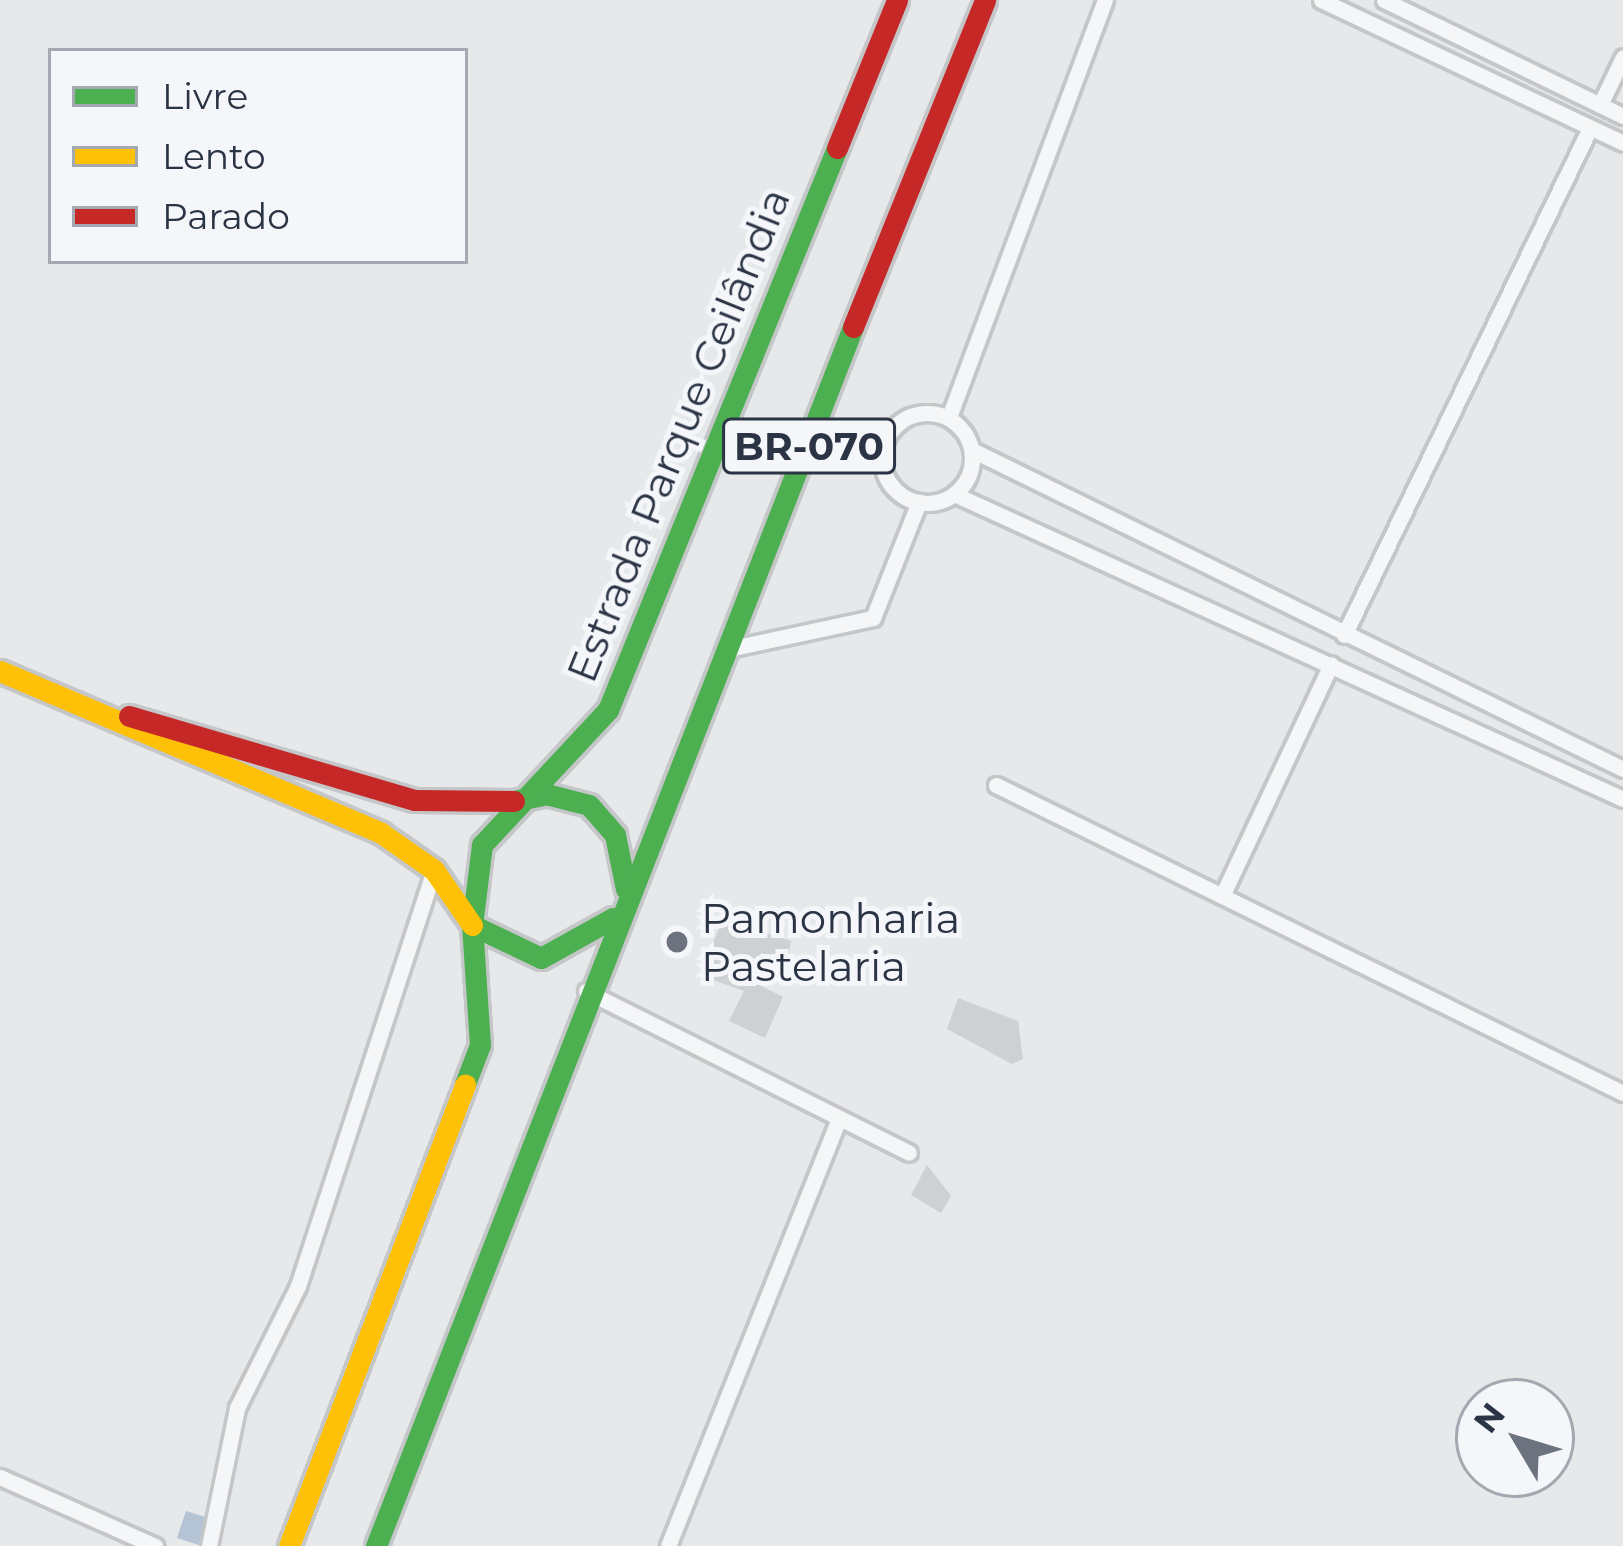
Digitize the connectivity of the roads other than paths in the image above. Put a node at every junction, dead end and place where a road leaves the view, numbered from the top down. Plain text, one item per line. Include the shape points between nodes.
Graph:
1 (897, 0) edge
2 (985, 0) edge
3 (1106, 0) edge
4 (1321, 0) edge
5 (1384, 0) edge
6 (1623, 57) edge
7 (1600, 104) junction
8 (1623, 116) edge
9 (1590, 128) junction
10 (1623, 143) edge
11 (949, 417) junction
12 (971, 450) junction
13 (954, 494) junction
14 (920, 502) junction
15 (1344, 635) junction
16 (728, 649) junction
17 (1331, 664) junction
18 (0, 671) edge
19 (105, 711) junction
20 (1623, 769) edge
21 (996, 785) dead end
22 (1623, 799) edge
23 (514, 801) junction
24 (434, 871) junction
25 (626, 889) junction
26 (1222, 896) junction
27 (614, 917) junction
28 (472, 925) junction
29 (586, 991) junction
30 (1623, 1093) edge
31 (839, 1118) junction
32 (909, 1153) dead end
33 (0, 1477) edge
34 (155, 1546) edge
35 (209, 1546) edge
36 (289, 1546) edge
37 (376, 1546) edge
38 (668, 1546) edge

1 - 23 main road, Estrada Parque Ceilândia / BR-070 via 627,670 583,743
2 - 16 main road, BR-070
3 - 11 street
4 - 9 street
5 - 7 street
6 - 7 street
7 - 8 street
9 - 10 street
9 - 15 street
11 - 12 street
11 - 14 street via 920,412 886,439 888,482
12 - 13 street
12 - 15 street
13 - 14 street
13 - 17 street
14 - 16 street via 873,618
15 - 20 street
16 - 25 main road, BR-070
17 - 22 street
17 - 26 street
18 - 19 main road
19 - 23 main road via 212,732 414,800
19 - 24 main road via 381,833
21 - 26 street
23 - 25 main road via 546,794 589,805 616,835
23 - 28 main road, Estrada Parque Ceilândia / BR-070 via 474,867
24 - 28 main road
24 - 35 street via 298,1286 237,1408
25 - 27 main road, BR-070
26 - 30 street
27 - 28 main road via 541,958
27 - 29 main road, BR-070
28 - 36 main road, Estrada Parque Ceilândia / BR-070 via 480,1045
29 - 31 street
29 - 37 main road, BR-070
31 - 32 street
31 - 38 street
33 - 34 street

